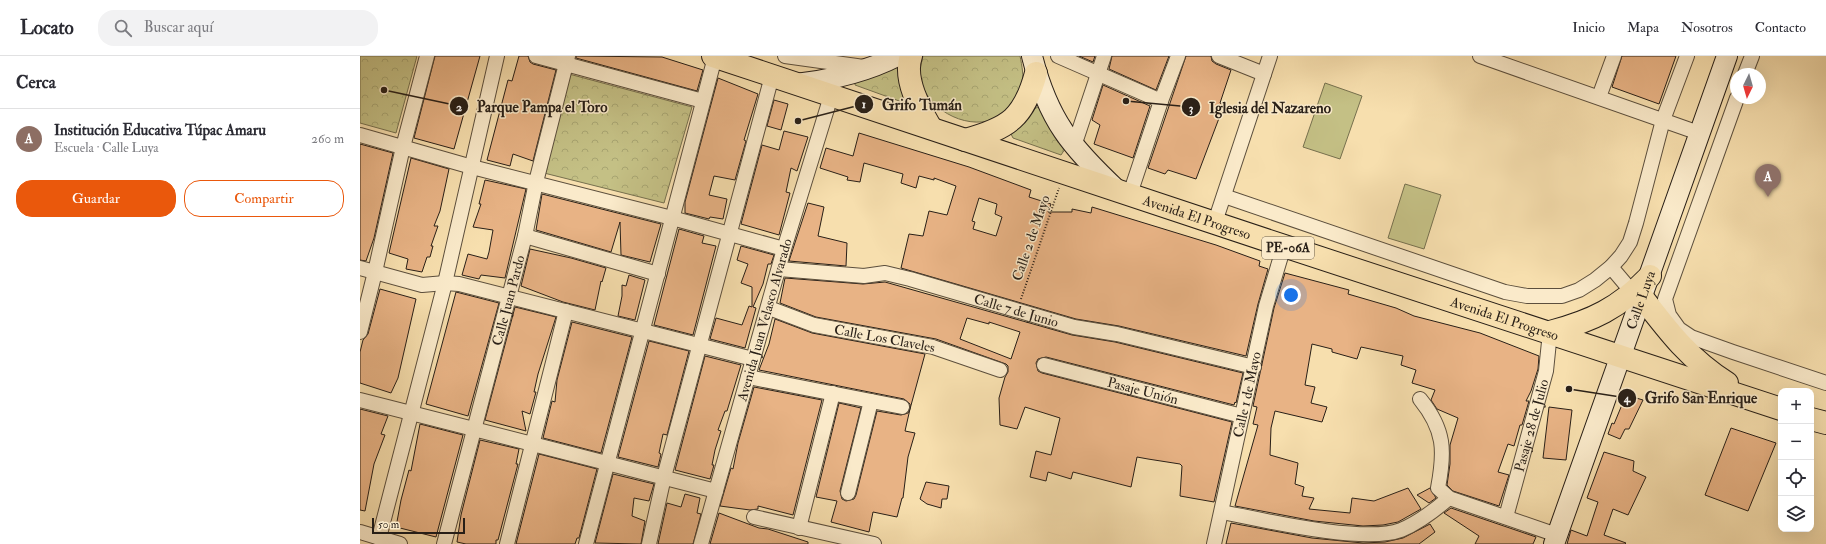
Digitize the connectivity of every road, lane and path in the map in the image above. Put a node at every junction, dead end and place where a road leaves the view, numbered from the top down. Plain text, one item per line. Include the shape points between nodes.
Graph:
1 (427, 56) edge
2 (497, 56) edge
3 (536, 56) edge
4 (714, 56) edge
5 (785, 56) edge
6 (897, 56) edge
7 (910, 56) edge
8 (1058, 56) edge
9 (1104, 56) edge
10 (1178, 56) edge
11 (1219, 56) edge
12 (1270, 56) edge
13 (1614, 56) edge
14 (1687, 56) edge
15 (1727, 56) edge
16 (1752, 56) edge
17 (1488, 57) edge
18 (566, 60) edge
19 (1034, 64) edge
20 (868, 68) junction
21 (1747, 68) edge
22 (1098, 73) junction
23 (1264, 74) junction
24 (772, 76) junction
25 (796, 84) junction
26 (831, 96) junction
27 (1599, 98) junction
28 (1161, 100) junction
29 (703, 101) junction
30 (1735, 104) edge
31 (1663, 120) junction
32 (931, 128) junction
33 (1700, 133) junction
34 (360, 135) edge
35 (965, 140) junction
36 (1074, 146) junction
37 (403, 147) junction
38 (472, 166) junction
39 (1064, 173) junction
40 (536, 182) junction
41 (1124, 193) junction
42 (1224, 196) junction
43 (672, 218) junction
44 (1215, 222) junction
45 (730, 235) junction
46 (525, 236) junction
47 (1284, 246) junction
48 (784, 249) junction
49 (1611, 267) junction
50 (360, 268) edge
51 (779, 268) junction
52 (376, 272) junction
53 (658, 274) junction
54 (1650, 276) joint
55 (445, 283) junction
56 (1637, 295) junction
57 (509, 297) junction
58 (769, 308) junction
59 (1017, 310) junction
60 (566, 311) junction
61 (643, 330) junction
62 (360, 332) edge
63 (1550, 332) junction
64 (700, 345) junction
65 (1622, 356) junction
66 (753, 359) junction
67 (1044, 365) dead end
68 (1254, 366) junction
69 (1000, 370) dead end
70 (748, 377) junction
71 (1826, 383) edge
72 (833, 393) junction
73 (1420, 399) dead end
74 (1753, 399) junction
75 (360, 400) edge
76 (871, 401) junction
77 (902, 407) dead end
78 (1778, 408) edge
79 (411, 412) junction
80 (1242, 416) junction
81 (1814, 419) edge
82 (1826, 424) edge
83 (474, 428) junction
84 (533, 444) junction
85 (609, 462) junction
86 (664, 477) junction
87 (716, 491) junction
88 (848, 493) dead end
89 (1449, 498) junction
90 (1222, 512) junction
91 (1506, 517) junction
92 (754, 518) dead end
93 (799, 528) junction
94 (360, 532) edge
95 (379, 538) junction
96 (1555, 540) edge
97 (400, 544) edge
98 (444, 544) edge
99 (507, 544) edge
100 (586, 544) edge
101 (649, 544) edge
102 (701, 544) edge
103 (874, 544) edge
104 (1214, 544) edge

1 - 37 street
2 - 38 street
3 - 18 street
4 - 24 highway, PE-06A
4 - 29 street
5 - 20 street
6 - 20 main road
7 - 32 highway via 912,91
8 - 22 street
9 - 22 street
10 - 28 street
11 - 23 street
12 - 23 street
13 - 27 street
14 - 31 street
15 - 33 main road, Calle Luya
16 - 21 street
17 - 27 street
18 - 29 street
18 - 40 street, Calle Juan Pardo
19 - 35 highway via 1030,94 1024,107 1000,128
19 - 36 main road via 1047,104
20 - 25 main road via 824,81
22 - 28 street
22 - 36 street
23 - 42 street
24 - 25 highway, PE-06A
24 - 45 street
25 - 26 highway, Avenida El Progreso / PE-06A
26 - 32 highway, Avenida El Progreso / PE-06A
26 - 48 street, Avenida Juan Velasco Alvarado
27 - 31 street
28 - 41 street
29 - 43 street
30 - 71 street via 1665,299 1669,315 1679,329 1691,337
31 - 33 street
31 - 49 street via 1630,242
32 - 35 highway, Avenida El Progreso / PE-06A
33 - 54 main road, Calle Luya
34 - 37 street
35 - 39 highway, Avenida El Progreso / PE-06A
36 - 41 main road via 1089,164
37 - 38 street
37 - 52 street
38 - 40 street
38 - 55 street
39 - 41 highway, Avenida El Progreso / PE-06A
39 - 59 path, Calle 2 de Mayo
40 - 43 street
40 - 46 street, Calle Juan Pardo
41 - 44 highway, Avenida El Progreso / PE-06A
42 - 44 street
42 - 49 street via 1505,292 1527,296 1562,296 1579,290
43 - 45 street
43 - 53 street
44 - 47 highway, Avenida El Progreso / PE-06A
45 - 48 street
45 - 64 street
46 - 53 street
46 - 57 street, Calle Juan Pardo
47 - 63 highway, Avenida El Progreso / PE-06A
47 - 68 street, Calle 1 de Mayo via 1266,306
48 - 51 street, Avenida Juan Velasco Alvarado
49 - 56 street
50 - 52 street
51 - 58 street, Avenida Juan Velasco Alvarado
51 - 59 street, Calle 7 de Junio via 864,276 885,273
52 - 55 street via 422,284
52 - 62 street
53 - 61 street
54 - 56 highway
55 - 57 street via 459,284
55 - 79 street
56 - 63 highway via 1579,325
56 - 65 main road, Calle Luya
56 - 74 highway via 1698,363
57 - 60 street
57 - 83 street, Calle Juan Pardo
58 - 66 street, Avenida Juan Velasco Alvarado
58 - 69 street, Calle Los Claveles via 814,325 932,348
59 - 68 street, Calle 7 de Junio via 1074,327 1117,334
60 - 61 street
60 - 84 street
61 - 64 street
61 - 85 street
63 - 65 highway, Avenida El Progreso / PE-06A
63 - 91 street, Pasaje 28 de Julio via 1546,371
64 - 66 street
64 - 86 street
65 - 74 highway, Avenida El Progreso / PE-06A
65 - 96 main road, Calle Luya
66 - 70 street, Avenida Juan Velasco Alvarado
67 - 80 street, Pasaje Unión
68 - 80 street, Calle 1 de Mayo
70 - 72 street
70 - 87 street, Avenida Juan Velasco Alvarado
72 - 76 street
72 - 93 street
73 - 89 street via 1438,425 1443,452 1438,488
74 - 78 highway, Avenida El Progreso / PE-06A
75 - 79 street
76 - 77 street
76 - 88 street
79 - 83 street
79 - 95 street
80 - 90 street, Calle 1 de Mayo
81 - 82 highway
83 - 84 street
83 - 98 street, Calle Juan Pardo
84 - 85 street
84 - 99 street
85 - 86 street
85 - 100 street
86 - 87 street
86 - 101 street
87 - 102 street, Avenida Juan Velasco Alvarado
89 - 90 street via 1436,509 1400,530 1381,534 1317,530
89 - 91 street
90 - 104 street, Calle 1 de Mayo
91 - 96 street
92 - 93 street
93 - 103 street
94 - 95 street
95 - 97 street

